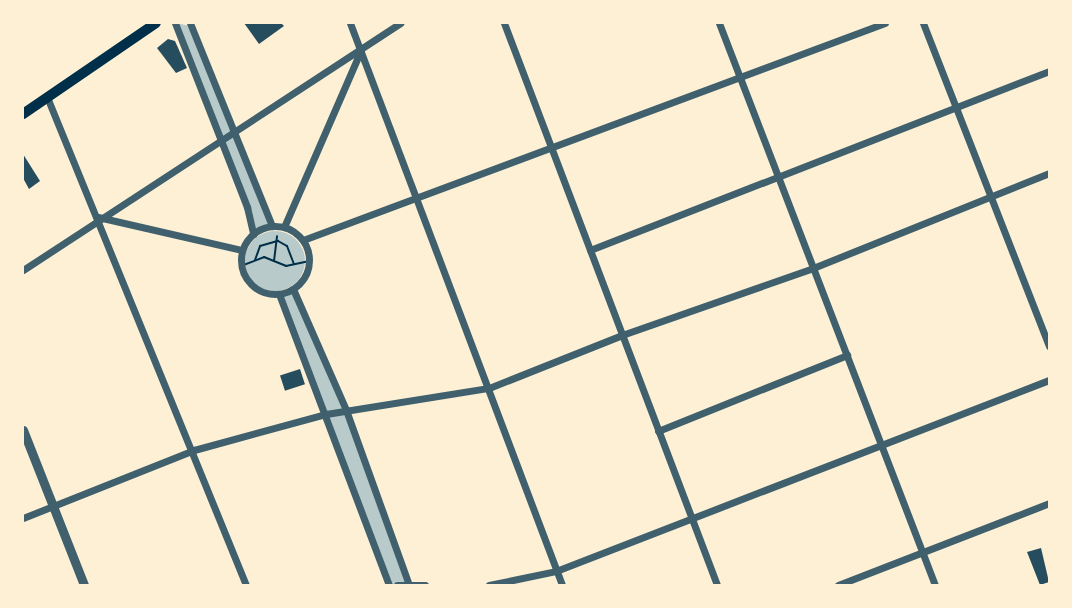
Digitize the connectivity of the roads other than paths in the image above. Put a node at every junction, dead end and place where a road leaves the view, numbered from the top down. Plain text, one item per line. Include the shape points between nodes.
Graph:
1 (156, 23) edge
2 (175, 23) edge
3 (190, 23) edge
4 (350, 23) edge
5 (400, 23) edge
6 (504, 23) edge
7 (719, 23) edge
8 (885, 23) edge
9 (923, 23) edge
10 (142, 27) edge
11 (361, 49) junction
12 (1049, 71) edge
13 (740, 78) junction
14 (47, 97) junction
15 (958, 106) junction
16 (23, 114) edge
17 (232, 131) junction
18 (220, 138) junction
19 (552, 149) junction
20 (1049, 173) edge
21 (778, 176) junction
22 (992, 196) junction
23 (420, 200) junction
24 (98, 217) junction
25 (272, 226) junction
26 (284, 227) junction
27 (253, 234) junction
28 (303, 240) junction
29 (242, 250) junction
30 (590, 250) junction
31 (813, 268) junction
32 (23, 270) edge
33 (293, 289) junction
34 (279, 294) junction
35 (622, 335) junction
36 (1049, 346) edge
37 (847, 355) junction
38 (1049, 380) edge
39 (489, 388) junction
40 (346, 410) junction
41 (326, 414) junction
42 (23, 430) edge
43 (659, 431) junction
44 (881, 444) junction
45 (194, 450) junction
46 (1049, 503) edge
47 (53, 506) junction
48 (690, 515) junction
49 (23, 518) edge
50 (923, 552) junction
51 (556, 570) junction
52 (408, 582) junction
53 (84, 585) edge
54 (246, 585) edge
55 (389, 585) edge
56 (397, 585) edge
57 (425, 585) edge
58 (489, 585) edge
59 (562, 585) edge
60 (717, 585) edge
61 (838, 585) edge
62 (935, 585) edge

1 - 10 main road
2 - 18 street
3 - 17 street
4 - 11 street
5 - 11 street
6 - 19 street
7 - 13 street
8 - 13 street
9 - 15 street
10 - 14 main road
11 - 17 street
11 - 23 street
11 - 26 street
12 - 15 street
13 - 19 street
13 - 21 street
14 - 16 main road
14 - 24 street
15 - 21 street
15 - 22 street
17 - 18 street
17 - 25 street
18 - 24 street
18 - 27 street
19 - 23 street
19 - 30 street
20 - 22 street
21 - 30 street
21 - 31 street
22 - 31 street
22 - 36 street
23 - 28 street
23 - 39 street
24 - 29 street
24 - 32 street
24 - 45 street
25 - 26 street
25 - 27 street
26 - 28 street
27 - 29 street
28 - 33 street via 309,261 302,282
29 - 34 street via 241,266 258,290
30 - 35 street
31 - 35 street
31 - 37 street
33 - 34 street
33 - 40 street
34 - 41 street
35 - 39 street
35 - 43 street
37 - 43 street
37 - 44 street
38 - 44 street
39 - 40 street
39 - 51 street
40 - 41 street
40 - 52 street
41 - 45 street
41 - 55 street
42 - 47 street
43 - 48 street
44 - 48 street
44 - 50 street
45 - 47 street
45 - 54 street
46 - 50 street
47 - 49 street
47 - 53 street
48 - 51 street
48 - 60 street
50 - 61 street
50 - 62 street
51 - 58 street
51 - 59 street
52 - 56 street
52 - 57 street

